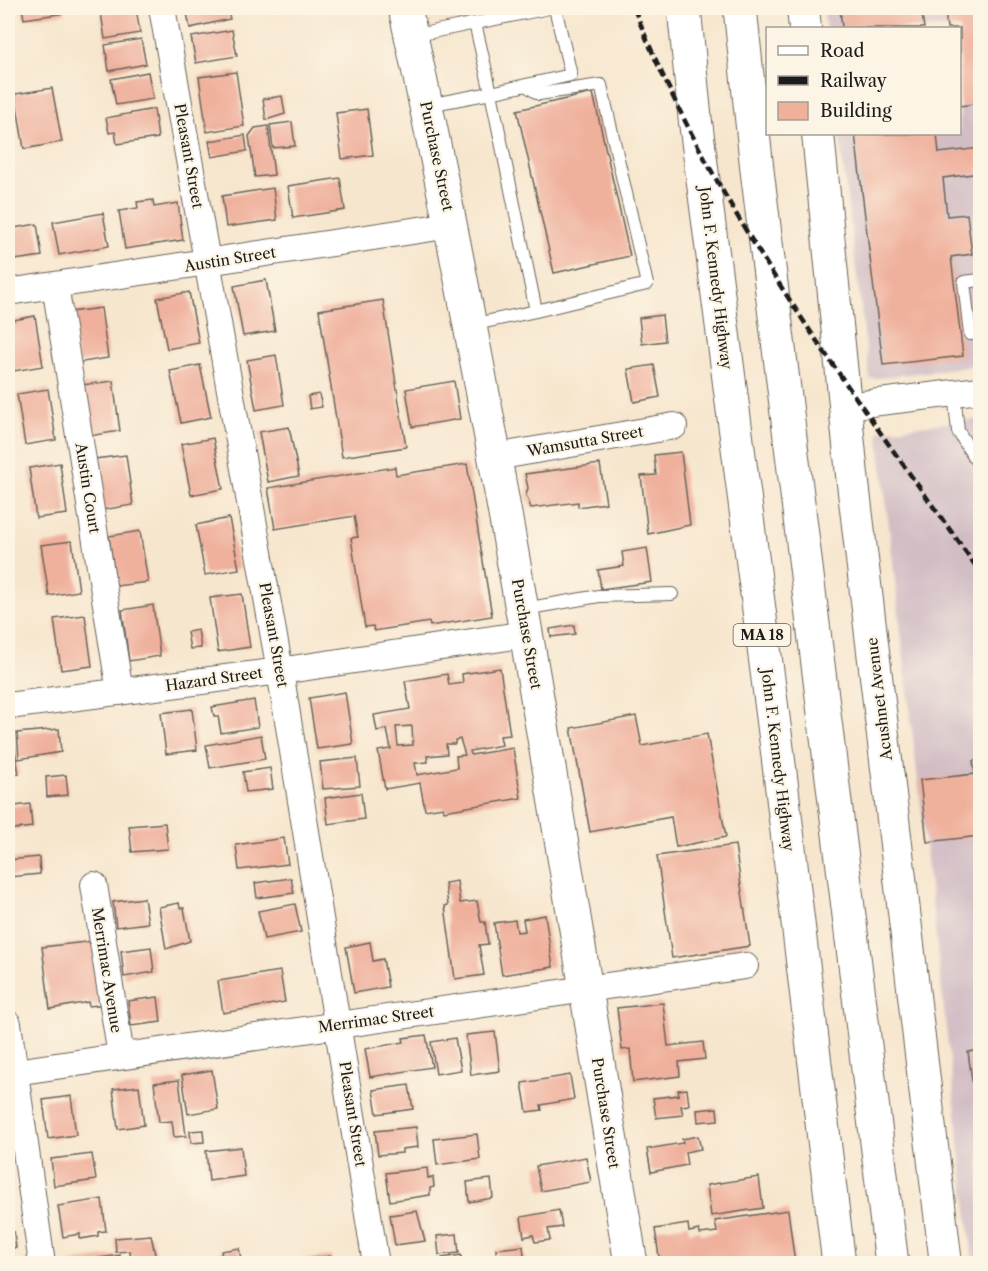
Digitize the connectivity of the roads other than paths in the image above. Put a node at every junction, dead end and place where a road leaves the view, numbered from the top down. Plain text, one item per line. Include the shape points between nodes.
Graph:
1 (162, 8) edge
2 (549, 8) edge
3 (555, 8) edge
4 (684, 8) edge
5 (740, 8) edge
6 (803, 8) edge
7 (408, 22) edge
8 (474, 23) junction
9 (805, 27) edge
10 (526, 85) junction
11 (491, 93) junction
12 (426, 105) junction
13 (818, 135) edge
14 (452, 225) junction
15 (208, 262) junction
16 (981, 280) edge
17 (55, 285) junction
18 (8, 292) edge
19 (536, 311) junction
20 (471, 325) junction
21 (981, 333) edge
22 (981, 390) edge
23 (954, 393) junction
24 (846, 406) junction
25 (674, 426) dead end
26 (495, 457) junction
27 (981, 467) edge
28 (672, 594) dead end
29 (525, 621) junction
30 (280, 670) junction
31 (120, 692) junction
32 (8, 706) edge
33 (94, 885) dead end
34 (745, 966) dead end
35 (586, 989) junction
36 (8, 1024) edge
37 (339, 1025) junction
38 (121, 1056) junction
39 (11, 1072) edge
40 (42, 1263) edge
41 (376, 1263) edge
42 (631, 1263) edge
43 (839, 1263) edge
44 (892, 1263) edge
45 (946, 1263) edge

1 - 15 street, Pleasant Street
2 - 8 lane
3 - 10 lane via 571,75
4 - 43 main road, John F. Kennedy Highway / MA 18
5 - 44 main road
6 - 9 street
7 - 8 lane
7 - 12 main road, Purchase Street
8 - 11 lane
10 - 11 lane
10 - 19 lane via 539,94 601,85 647,284
11 - 12 lane
11 - 19 lane
12 - 14 main road, Purchase Street
13 - 24 street, Acushnet Avenue
14 - 15 street, Austin Street
14 - 20 main road, Purchase Street
15 - 17 street, Austin Street
15 - 30 street, Pleasant Street
16 - 21 lane via 964,282 970,334
17 - 18 street, Austin Street
17 - 31 street, Austin Court
19 - 20 lane
20 - 26 main road, Purchase Street
22 - 23 street
23 - 24 street
23 - 27 lane via 958,430
24 - 45 street, Acushnet Avenue
25 - 26 street, Wamsutta Street
26 - 29 main road, Purchase Street
28 - 29 lane via 599,597
29 - 30 street, Hazard Street
29 - 35 main road, Purchase Street
30 - 31 street, Hazard Street
30 - 37 street, Pleasant Street
31 - 32 street, Hazard Street
33 - 38 street, Merrimac Avenue
34 - 35 street, Merrimac Street
35 - 37 street, Merrimac Street
35 - 42 main road, Purchase Street
36 - 39 street
37 - 38 street, Merrimac Street
37 - 41 street, Pleasant Street
38 - 39 street, Merrimac Street
39 - 40 street

